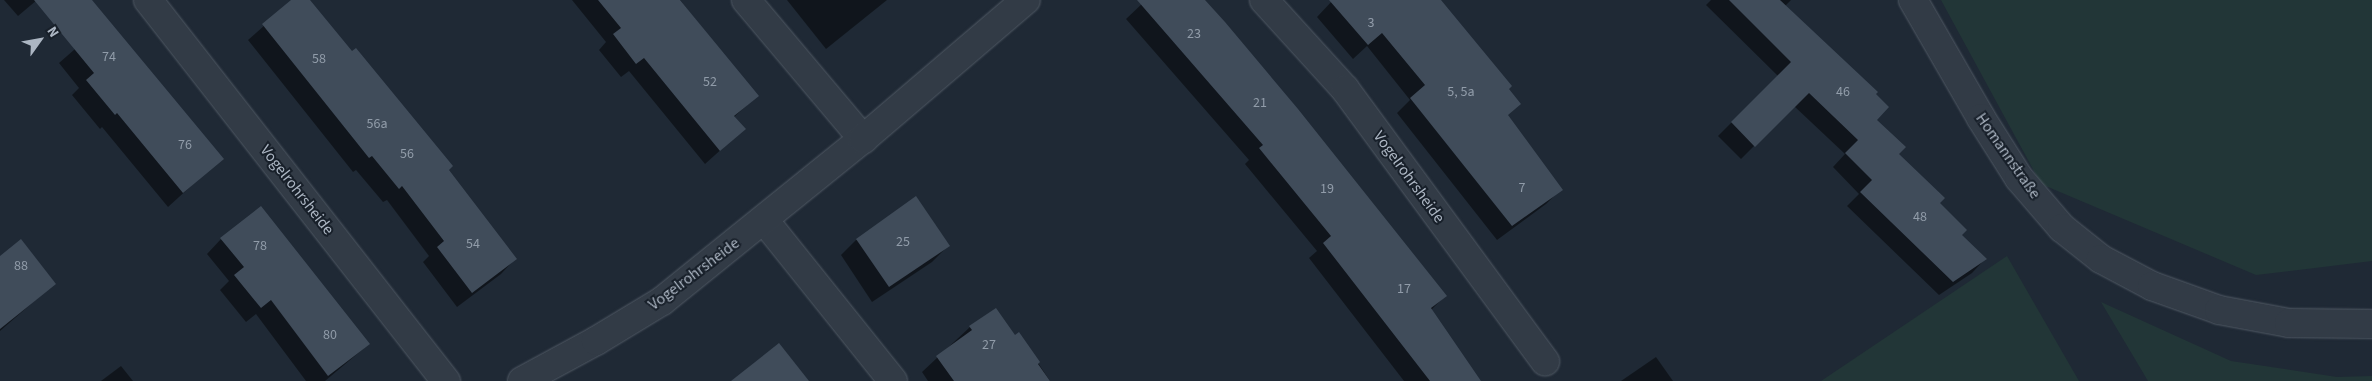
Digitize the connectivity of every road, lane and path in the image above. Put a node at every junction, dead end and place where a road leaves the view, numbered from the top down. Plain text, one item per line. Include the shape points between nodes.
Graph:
1 (148, 0) edge
2 (746, 0) edge
3 (1026, 0) edge
4 (1264, 0) edge
5 (1913, 0) edge
6 (862, 139) junction
7 (764, 220) junction
8 (2372, 324) edge
9 (1545, 361) dead end
10 (540, 377) edge
11 (446, 381) edge
12 (893, 381) edge

1 - 11 street, Vogelrohrsheide
2 - 6 street
3 - 6 street, Vogelrohrsheide
4 - 9 street, Vogelrohrsheide via 1345,89
5 - 8 street, Homannstraße via 2019,178 2062,228 2101,259 2152,286 2218,310 2289,323
6 - 7 street, Vogelrohrsheide
7 - 10 street, Vogelrohrsheide via 662,301
7 - 12 street

